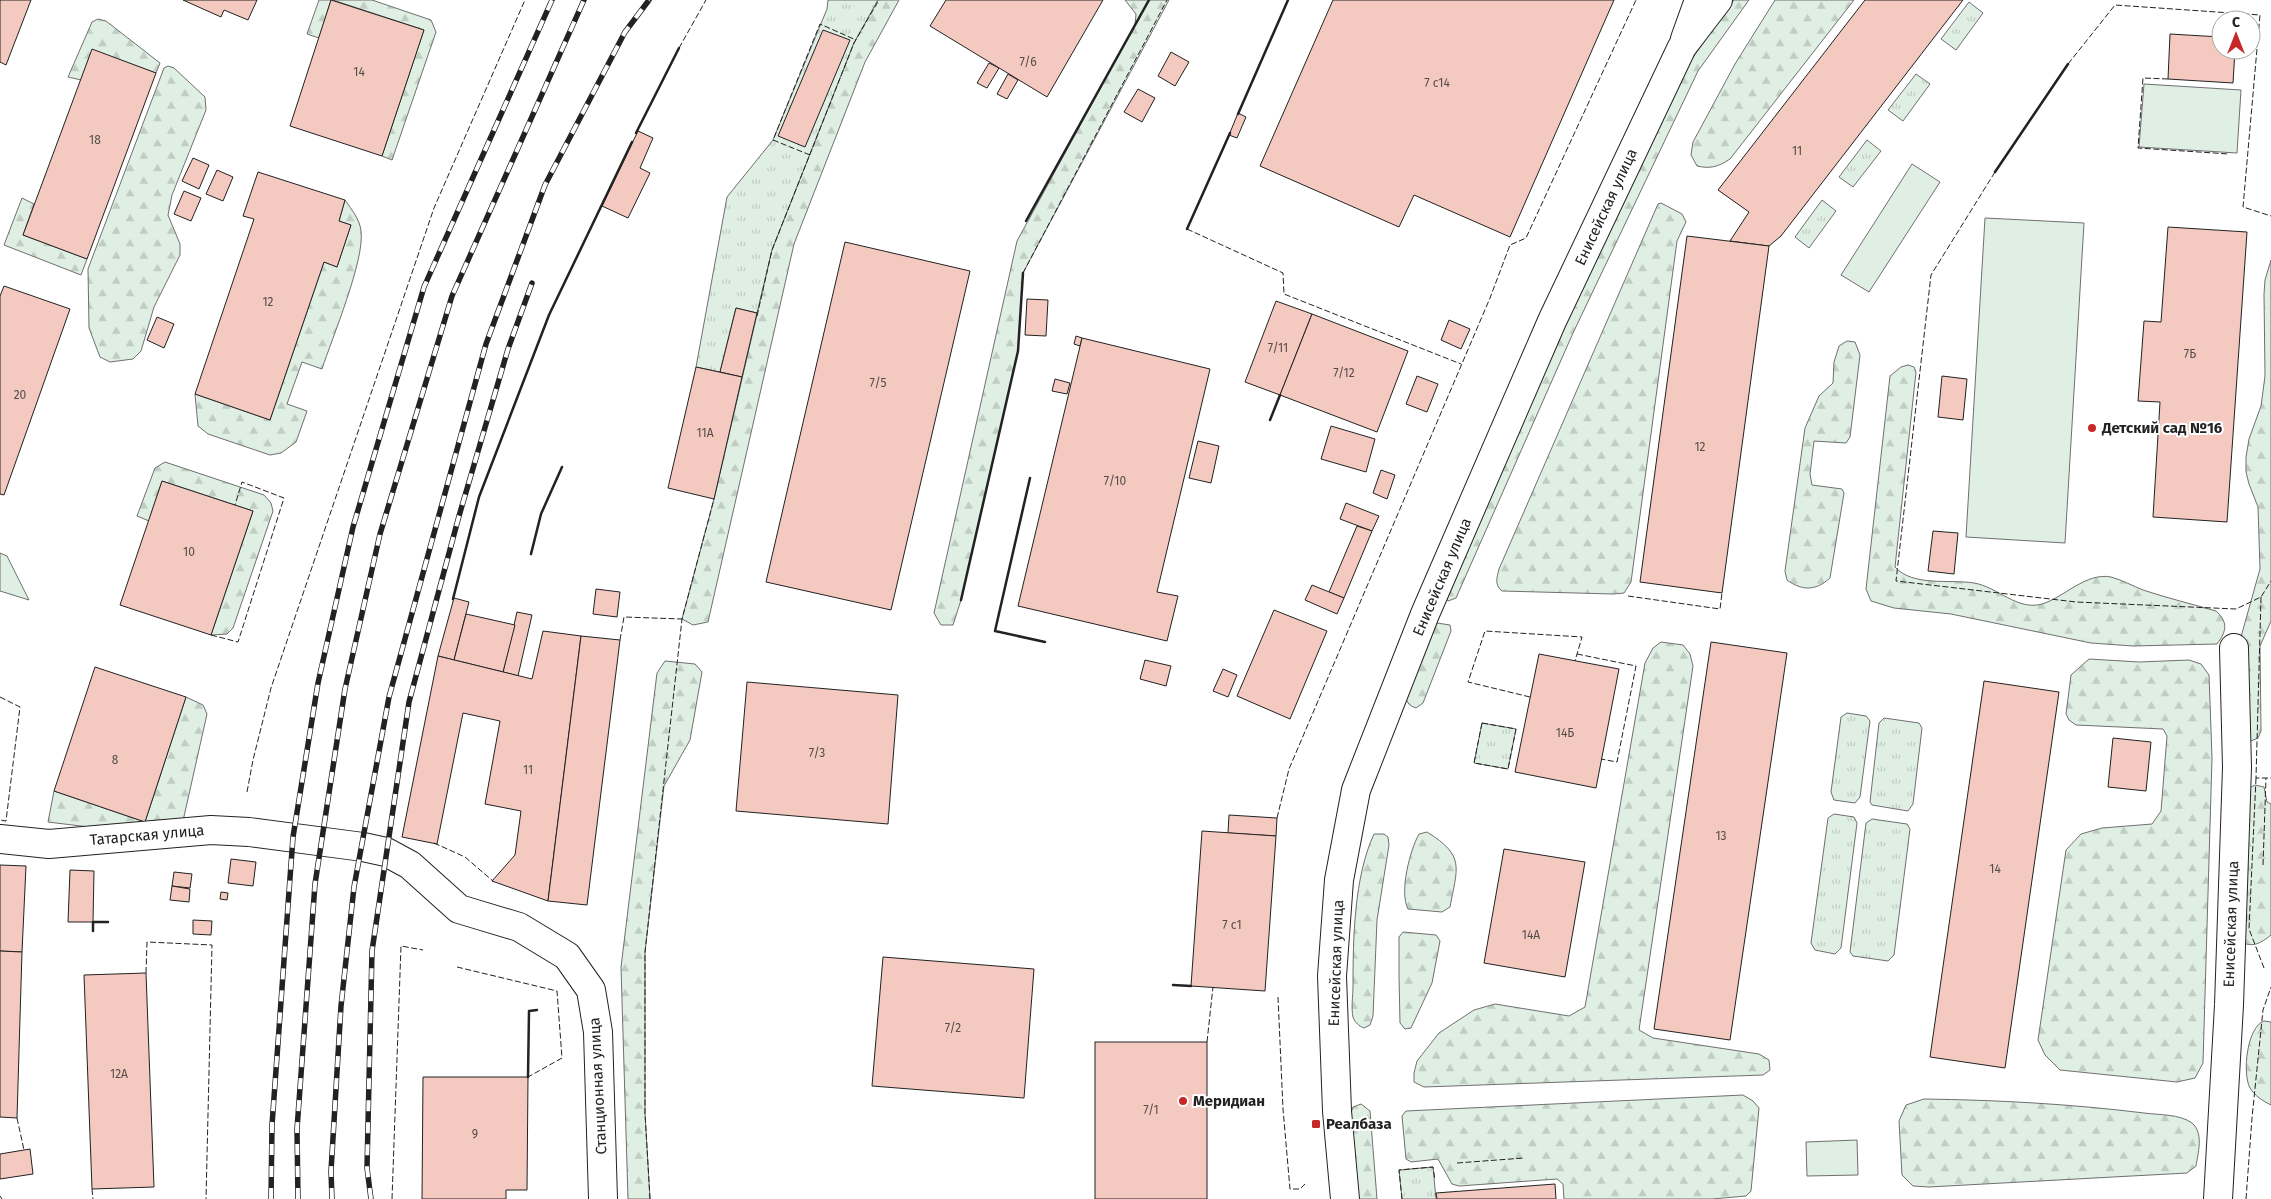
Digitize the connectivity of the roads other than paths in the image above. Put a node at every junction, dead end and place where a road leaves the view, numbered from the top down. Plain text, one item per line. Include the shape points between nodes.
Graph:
1 (1699, 0) edge
2 (1718, 0) edge
3 (1682, 47) junction
4 (2234, 648) dead end
5 (0, 838) edge
6 (294, 838) joint
7 (603, 1199) edge
8 (1345, 1199) edge
9 (2218, 1199) edge

1 - 3 street
2 - 3 street, Енисейская улица
3 - 8 street, Енисейская улица via 1552,321 1425,614 1356,790 1339,880 1332,976
4 - 9 street, Енисейская улица via 2237,766
5 - 6 street, Татарская улица via 49,844 211,830
6 - 7 street, Станционная улица via 386,852 410,865 459,909 519,927 567,956 592,990 598,1032

